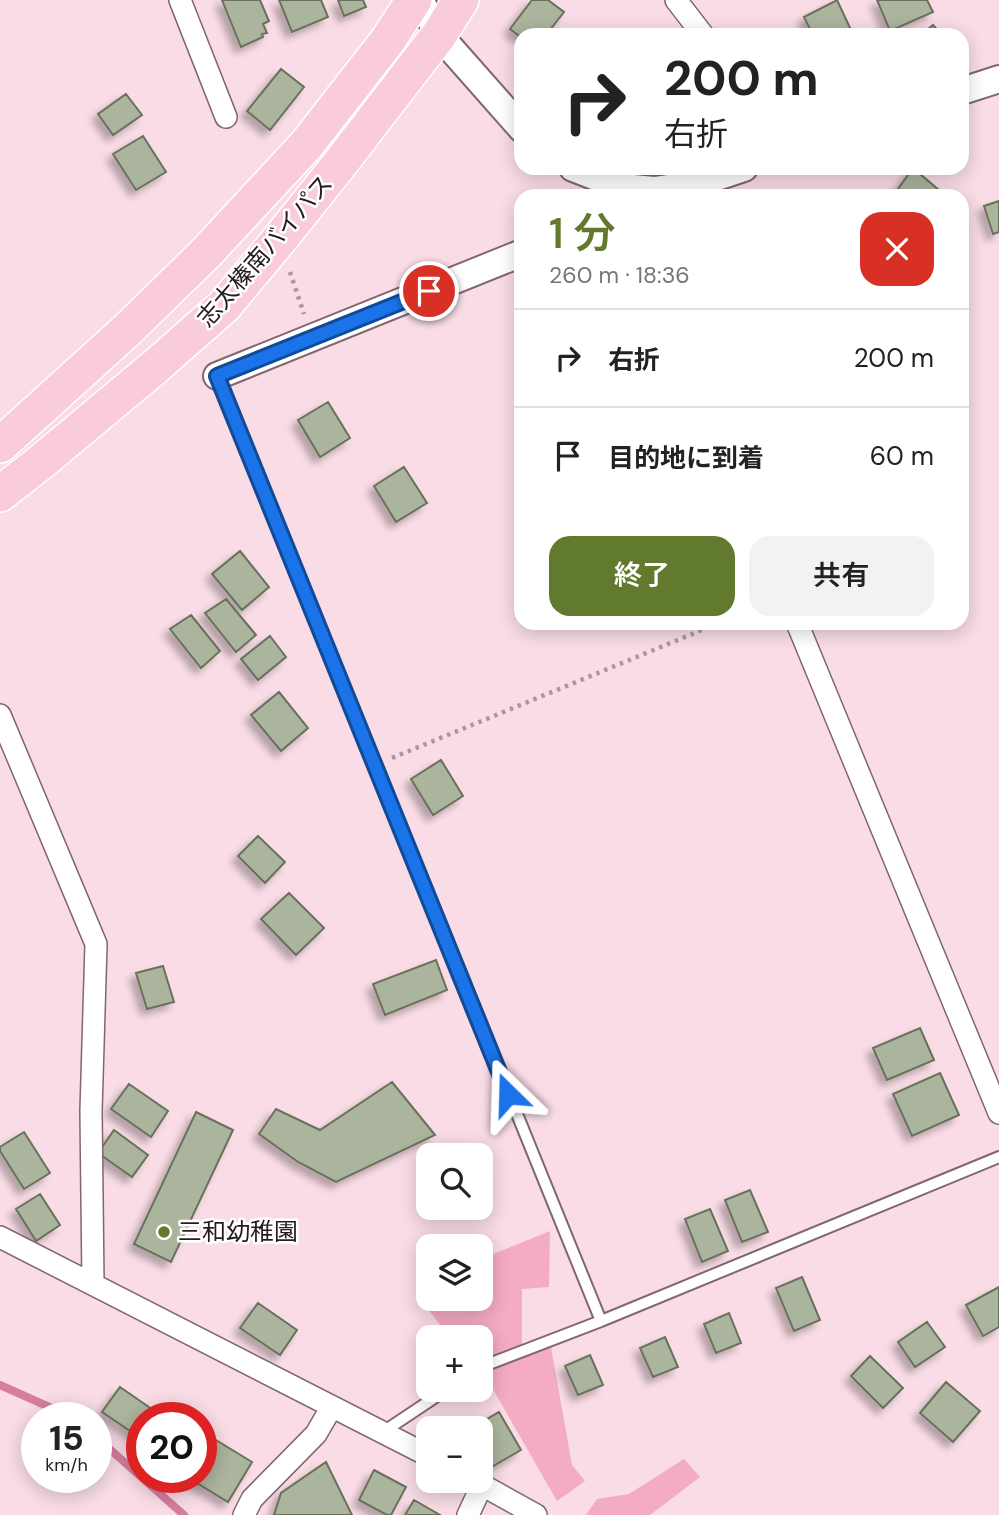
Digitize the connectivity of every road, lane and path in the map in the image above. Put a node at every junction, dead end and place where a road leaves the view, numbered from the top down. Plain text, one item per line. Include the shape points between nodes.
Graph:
1 (180, 0) edge
2 (414, 0) edge
3 (420, 0) edge
4 (461, 0) edge
5 (676, 0) edge
6 (698, 28) edge
7 (439, 35) junction
8 (999, 79) edge
9 (969, 90) edge
10 (226, 117) dead end
11 (514, 120) edge
12 (587, 175) edge
13 (723, 175) edge
14 (614, 189) edge
15 (661, 189) edge
16 (514, 256) edge
17 (289, 270) dead end
18 (313, 338) junction
19 (217, 376) joint
20 (0, 445) edge
21 (0, 494) edge
22 (702, 630) edge
23 (800, 630) edge
24 (0, 715) edge
25 (375, 765) junction
26 (999, 1114) edge
27 (999, 1157) edge
28 (0, 1237) edge
29 (93, 1284) junction
30 (601, 1321) junction
31 (493, 1362) edge
32 (428, 1402) edge
33 (331, 1408) junction
34 (383, 1432) junction
35 (416, 1449) edge
36 (493, 1491) edge
37 (475, 1493) edge
38 (244, 1515) edge
39 (468, 1515) edge
40 (537, 1515) edge

1 - 10 street
2 - 20 highway, 志太榛南バイパス via 307,144 206,253
3 - 7 street
4 - 7 highway, 志太榛南バイパス
5 - 6 street
7 - 11 street
7 - 21 highway, 志太榛南バイパス via 224,306
8 - 9 street
12 - 14 street
13 - 15 street
16 - 18 street
17 - 18 path
18 - 19 street
19 - 25 lane
22 - 25 path
23 - 26 street
24 - 29 street via 96,944 91,1111
25 - 30 lane
27 - 30 lane
28 - 29 street
29 - 33 street
30 - 31 lane
32 - 34 lane
33 - 34 street
33 - 38 street via 316,1434 252,1499
34 - 35 street
36 - 40 street
37 - 39 street

